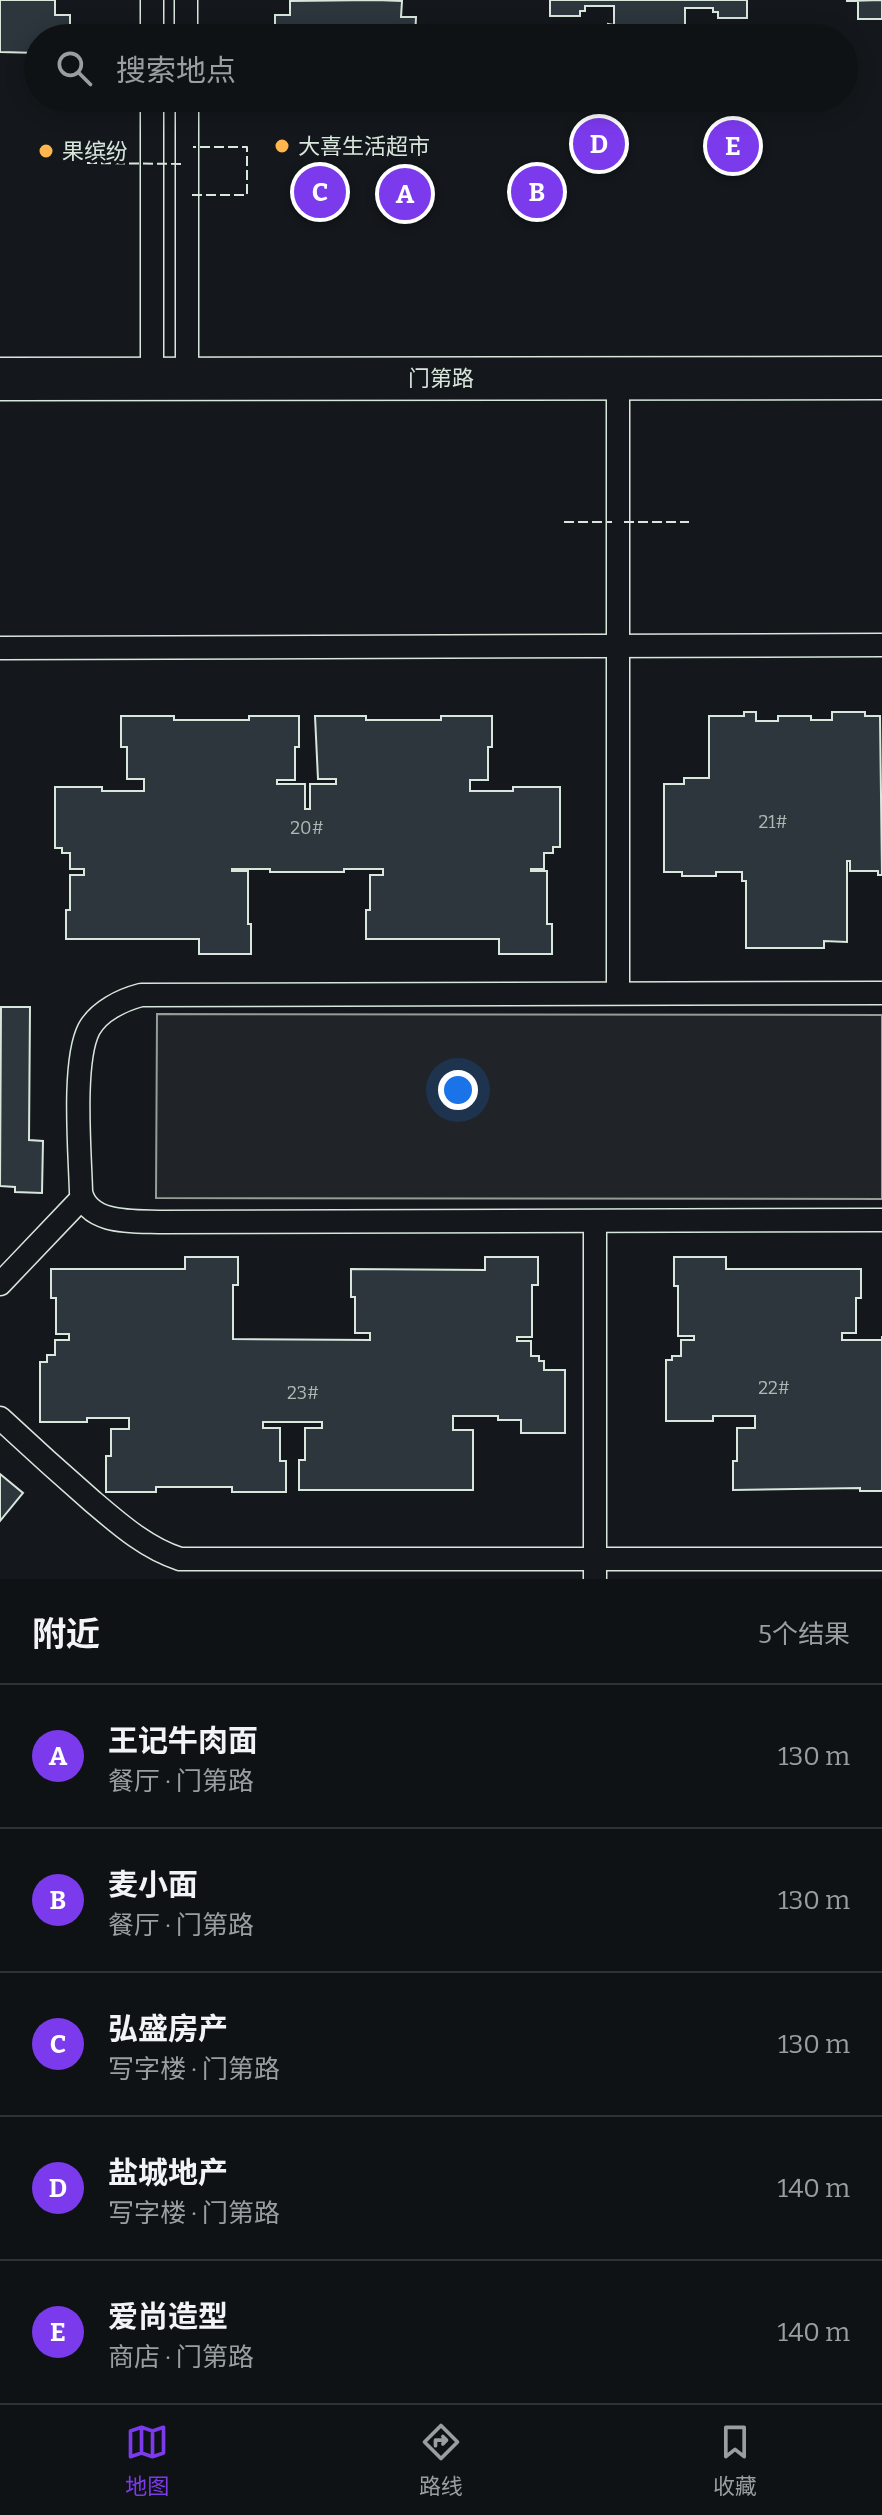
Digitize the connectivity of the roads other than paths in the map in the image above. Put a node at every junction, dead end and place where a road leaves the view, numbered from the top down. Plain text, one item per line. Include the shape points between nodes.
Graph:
1 (152, 0) edge
2 (186, 0) edge
3 (152, 24) edge
4 (186, 24) edge
5 (153, 112) edge
6 (186, 112) edge
7 (618, 378) junction
8 (882, 378) edge
9 (0, 379) edge
10 (169, 379) junction
11 (882, 645) edge
12 (0, 648) edge
13 (618, 993) junction
14 (882, 993) edge
15 (82, 1198) junction
16 (882, 1220) edge
17 (595, 1222) junction
18 (0, 1284) edge
19 (0, 1418) edge
20 (882, 1559) edge
21 (595, 1569) edge

1 - 3 lane
2 - 4 lane
5 - 10 lane
6 - 10 lane
7 - 8 street, 门第路
7 - 10 street, 门第路
7 - 13 lane
9 - 10 street, 门第路
11 - 12 lane
13 - 14 lane
13 - 15 lane via 156,994 125,1000 94,1021 82,1053
15 - 17 lane via 93,1211 128,1221
15 - 18 lane
16 - 17 lane
17 - 21 lane
19 - 21 lane via 139,1539 180,1559
20 - 21 lane

